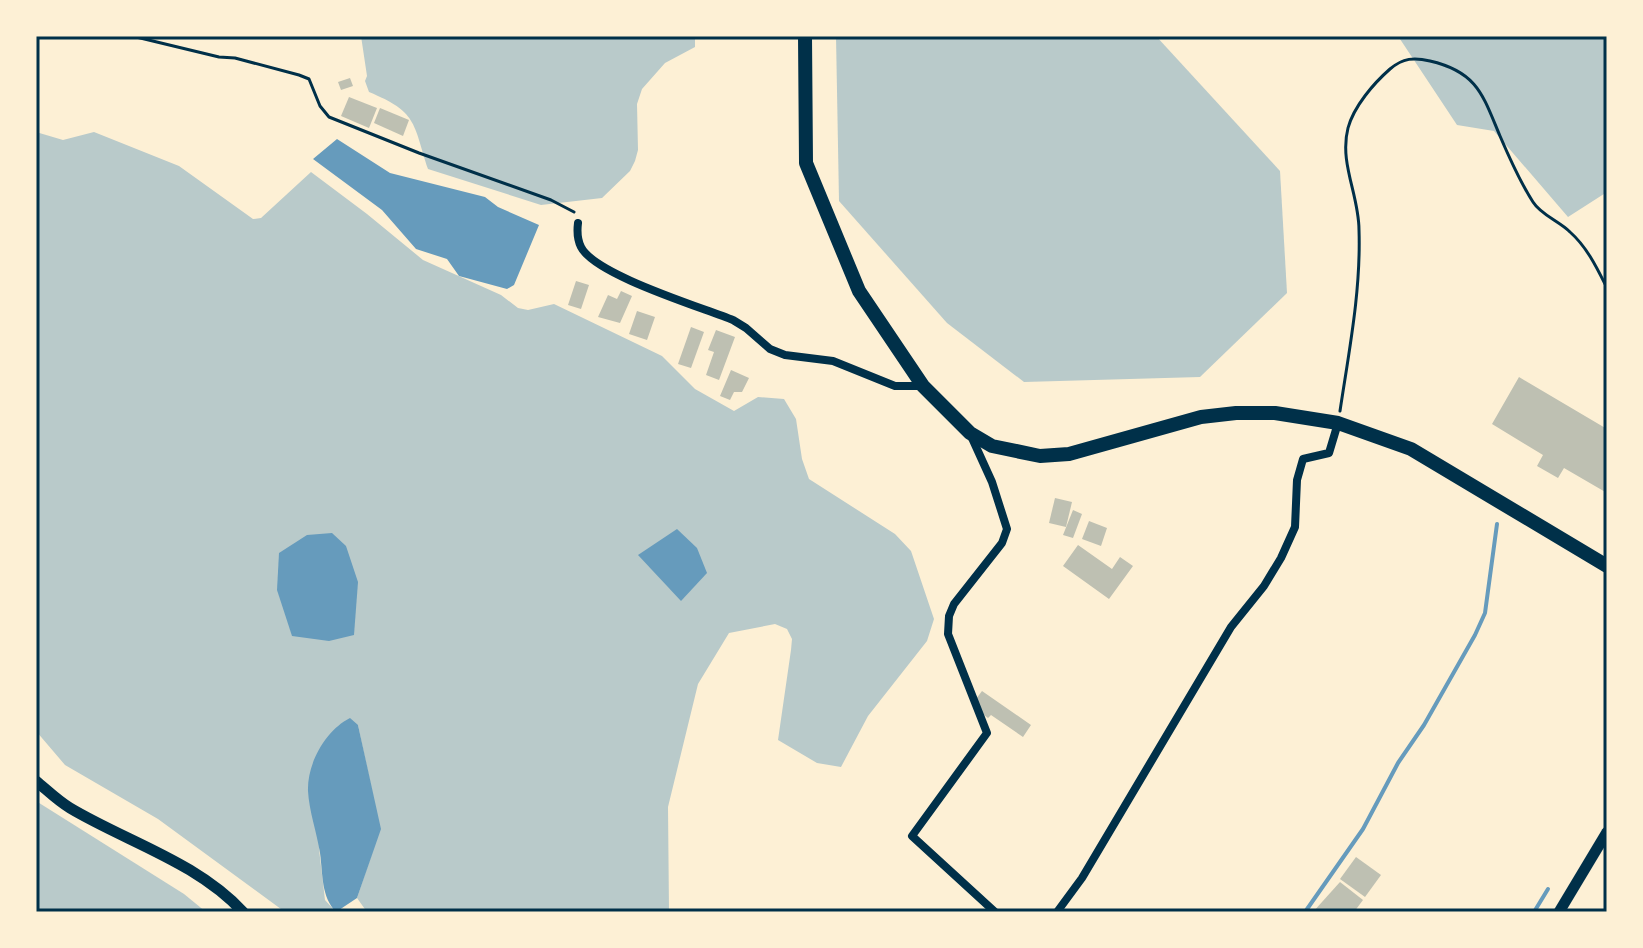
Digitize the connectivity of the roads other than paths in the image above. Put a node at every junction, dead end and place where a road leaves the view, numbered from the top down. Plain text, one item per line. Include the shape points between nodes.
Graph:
1 (805, 36) edge
2 (578, 223) road end
3 (923, 386) junction
4 (1338, 423) junction
5 (970, 433) junction
6 (1607, 566) edge
7 (36, 781) edge
8 (1607, 832) edge
9 (243, 912) edge
10 (995, 912) edge
11 (1057, 912) edge
12 (1559, 912) edge

1 - 3 main road via 806,163 859,291
2 - 3 street via 582,249 610,272 733,320 770,349 833,361 895,386
3 - 5 main road
4 - 5 main road via 1236,413 1201,417 1069,454 1040,456 992,446
4 - 6 main road via 1411,449
4 - 11 street via 1329,453 1303,459 1295,527 1281,558 1231,627
5 - 10 street via 1007,529 954,604 948,634 987,733 912,836
7 - 9 street via 67,807 204,878
8 - 12 street

